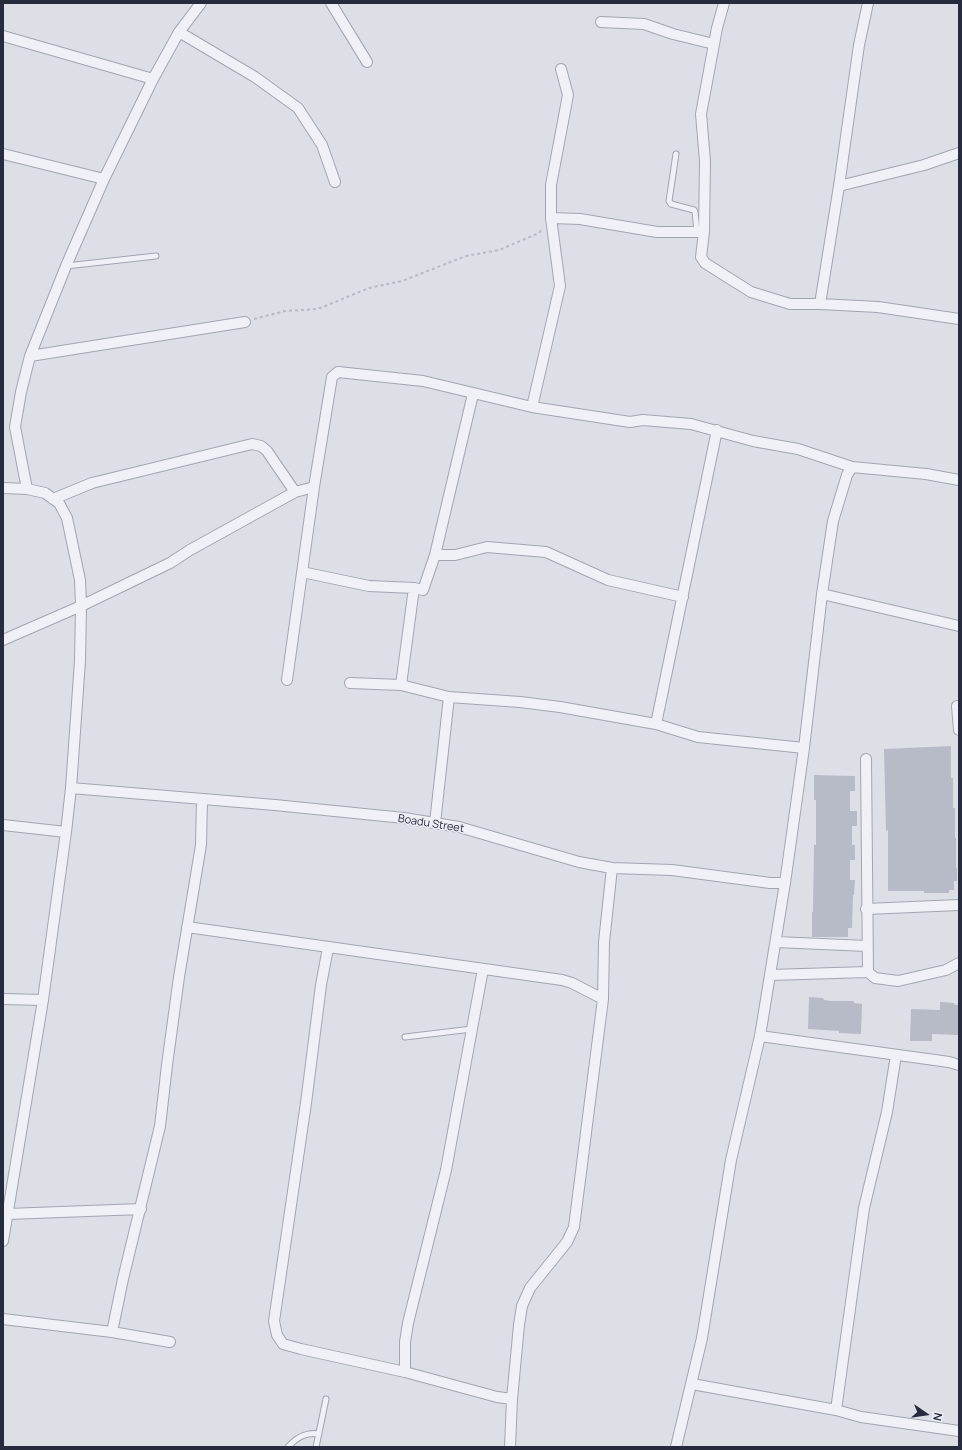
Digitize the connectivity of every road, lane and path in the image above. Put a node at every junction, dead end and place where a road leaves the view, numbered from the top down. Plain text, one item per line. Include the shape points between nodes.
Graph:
1 (201, 3) edge
2 (331, 3) edge
3 (724, 3) edge
4 (868, 3) edge
5 (601, 22) dead end
6 (179, 32) junction
7 (3, 36) edge
8 (714, 44) junction
9 (367, 62) dead end
10 (561, 69) dead end
11 (153, 79) junction
12 (959, 153) edge
13 (3, 154) edge
14 (676, 154) dead end
15 (104, 179) junction
16 (335, 182) dead end
17 (839, 186) junction
18 (551, 218) junction
19 (700, 232) junction
20 (156, 256) dead end
21 (66, 266) junction
22 (820, 304) junction
23 (959, 320) edge
24 (245, 322) joint
25 (30, 356) junction
26 (473, 394) junction
27 (532, 407) junction
28 (717, 430) junction
29 (852, 467) junction
30 (959, 480) edge
31 (314, 487) junction
32 (3, 488) edge
33 (27, 489) junction
34 (295, 492) junction
35 (53, 499) junction
36 (435, 555) junction
37 (302, 572) junction
38 (414, 588) junction
39 (822, 594) junction
40 (683, 597) junction
41 (81, 606) junction
42 (959, 626) edge
43 (3, 640) edge
44 (287, 680) dead end
45 (350, 683) dead end
46 (401, 685) junction
47 (449, 697) junction
48 (957, 706) dead end
49 (656, 724) junction
50 (959, 730) edge
51 (804, 748) junction
52 (866, 759) dead end
53 (71, 788) junction
54 (202, 800) junction
55 (435, 823) junction
56 (3, 826) edge
57 (66, 832) junction
58 (612, 868) junction
59 (785, 883) junction
60 (959, 905) edge
61 (866, 909) junction
62 (187, 927) junction
63 (776, 942) junction
64 (867, 946) junction
65 (328, 948) junction
66 (959, 963) edge
67 (483, 969) junction
68 (868, 972) junction
69 (770, 975) junction
70 (3, 999) edge
71 (603, 999) junction
72 (43, 1000) junction
73 (472, 1029) junction
74 (760, 1036) junction
75 (406, 1037) dead end
76 (896, 1056) junction
77 (959, 1065) edge
78 (141, 1209) junction
79 (8, 1214) junction
80 (3, 1241) edge
81 (3, 1319) edge
82 (112, 1332) junction
83 (170, 1342) dead end
84 (405, 1372) junction
85 (692, 1384) junction
86 (326, 1399) dead end
87 (512, 1399) junction
88 (836, 1410) junction
89 (959, 1431) edge
90 (319, 1434) junction
91 (288, 1447) edge
92 (316, 1447) edge
93 (510, 1447) edge
94 (676, 1447) edge

1 - 6 street
2 - 9 street
3 - 8 street
4 - 17 street via 858,45
5 - 8 street via 644,24
6 - 11 street
6 - 16 street via 255,77 298,108 322,145
7 - 11 street
8 - 19 street via 700,114 705,161
10 - 18 street via 568,95 551,185
11 - 15 street
12 - 17 street via 924,165
13 - 15 street
14 - 19 lane via 669,201 671,204 694,210
15 - 21 street
17 - 22 street
18 - 19 street via 657,232
18 - 24 path via 538,233 499,250 466,256 402,281 370,288 318,309 285,311
18 - 27 street via 560,286
19 - 22 street via 701,257 718,273 750,292 790,304
20 - 21 lane
21 - 25 street
22 - 23 street via 878,307
24 - 25 street
25 - 33 street via 15,427
26 - 27 street
26 - 31 street via 423,381 338,372 332,377
26 - 36 street
27 - 28 street via 630,422 643,420 691,424
28 - 29 street via 753,441 798,449
28 - 40 street
29 - 30 street
29 - 39 street via 833,521
31 - 34 street
31 - 37 street
32 - 33 street
33 - 35 street via 45,493
34 - 35 street via 267,451 252,444 92,483
34 - 41 street via 170,563
35 - 41 street via 59,503 67,518 80,580
36 - 38 street via 423,590
36 - 40 street via 455,555 487,546 546,552 608,580
37 - 38 street via 369,586
37 - 44 street
38 - 46 street
39 - 42 street
39 - 51 street
40 - 49 street
41 - 43 street
41 - 53 street via 80,661
45 - 46 street
46 - 47 street
47 - 49 street via 560,707
47 - 55 street
48 - 50 street
49 - 51 street via 698,737
51 - 59 street
52 - 61 street
53 - 54 street, Boadu Street
53 - 57 street
54 - 55 street, Boadu Street
54 - 62 street via 200,845
55 - 58 street, Boadu Street via 459,827 579,862
56 - 57 street
57 - 72 street
58 - 59 street, Boadu Street via 672,870
58 - 71 street via 604,942
59 - 63 street
60 - 61 street
61 - 64 street
62 - 65 street
62 - 78 street via 160,1126
63 - 64 street
63 - 69 street
64 - 68 street
65 - 67 street
65 - 84 street via 274,1321 277,1335 283,1344
66 - 68 street via 946,970 898,981 875,978
67 - 71 street via 572,983
67 - 73 street
68 - 69 street
69 - 74 street
70 - 72 street
71 - 87 street via 574,1227 566,1242 530,1288 522,1306
72 - 79 street
73 - 75 lane
73 - 84 street via 446,1170 408,1323
74 - 76 street
74 - 85 street via 731,1160
76 - 77 street
76 - 88 street via 887,1112 864,1208
78 - 79 street
78 - 82 street
79 - 80 street
81 - 82 street
82 - 83 street
84 - 87 street
85 - 88 street
85 - 94 street
86 - 90 lane
87 - 93 street
88 - 89 street via 861,1417
90 - 91 lane via 299,1437
90 - 92 lane

